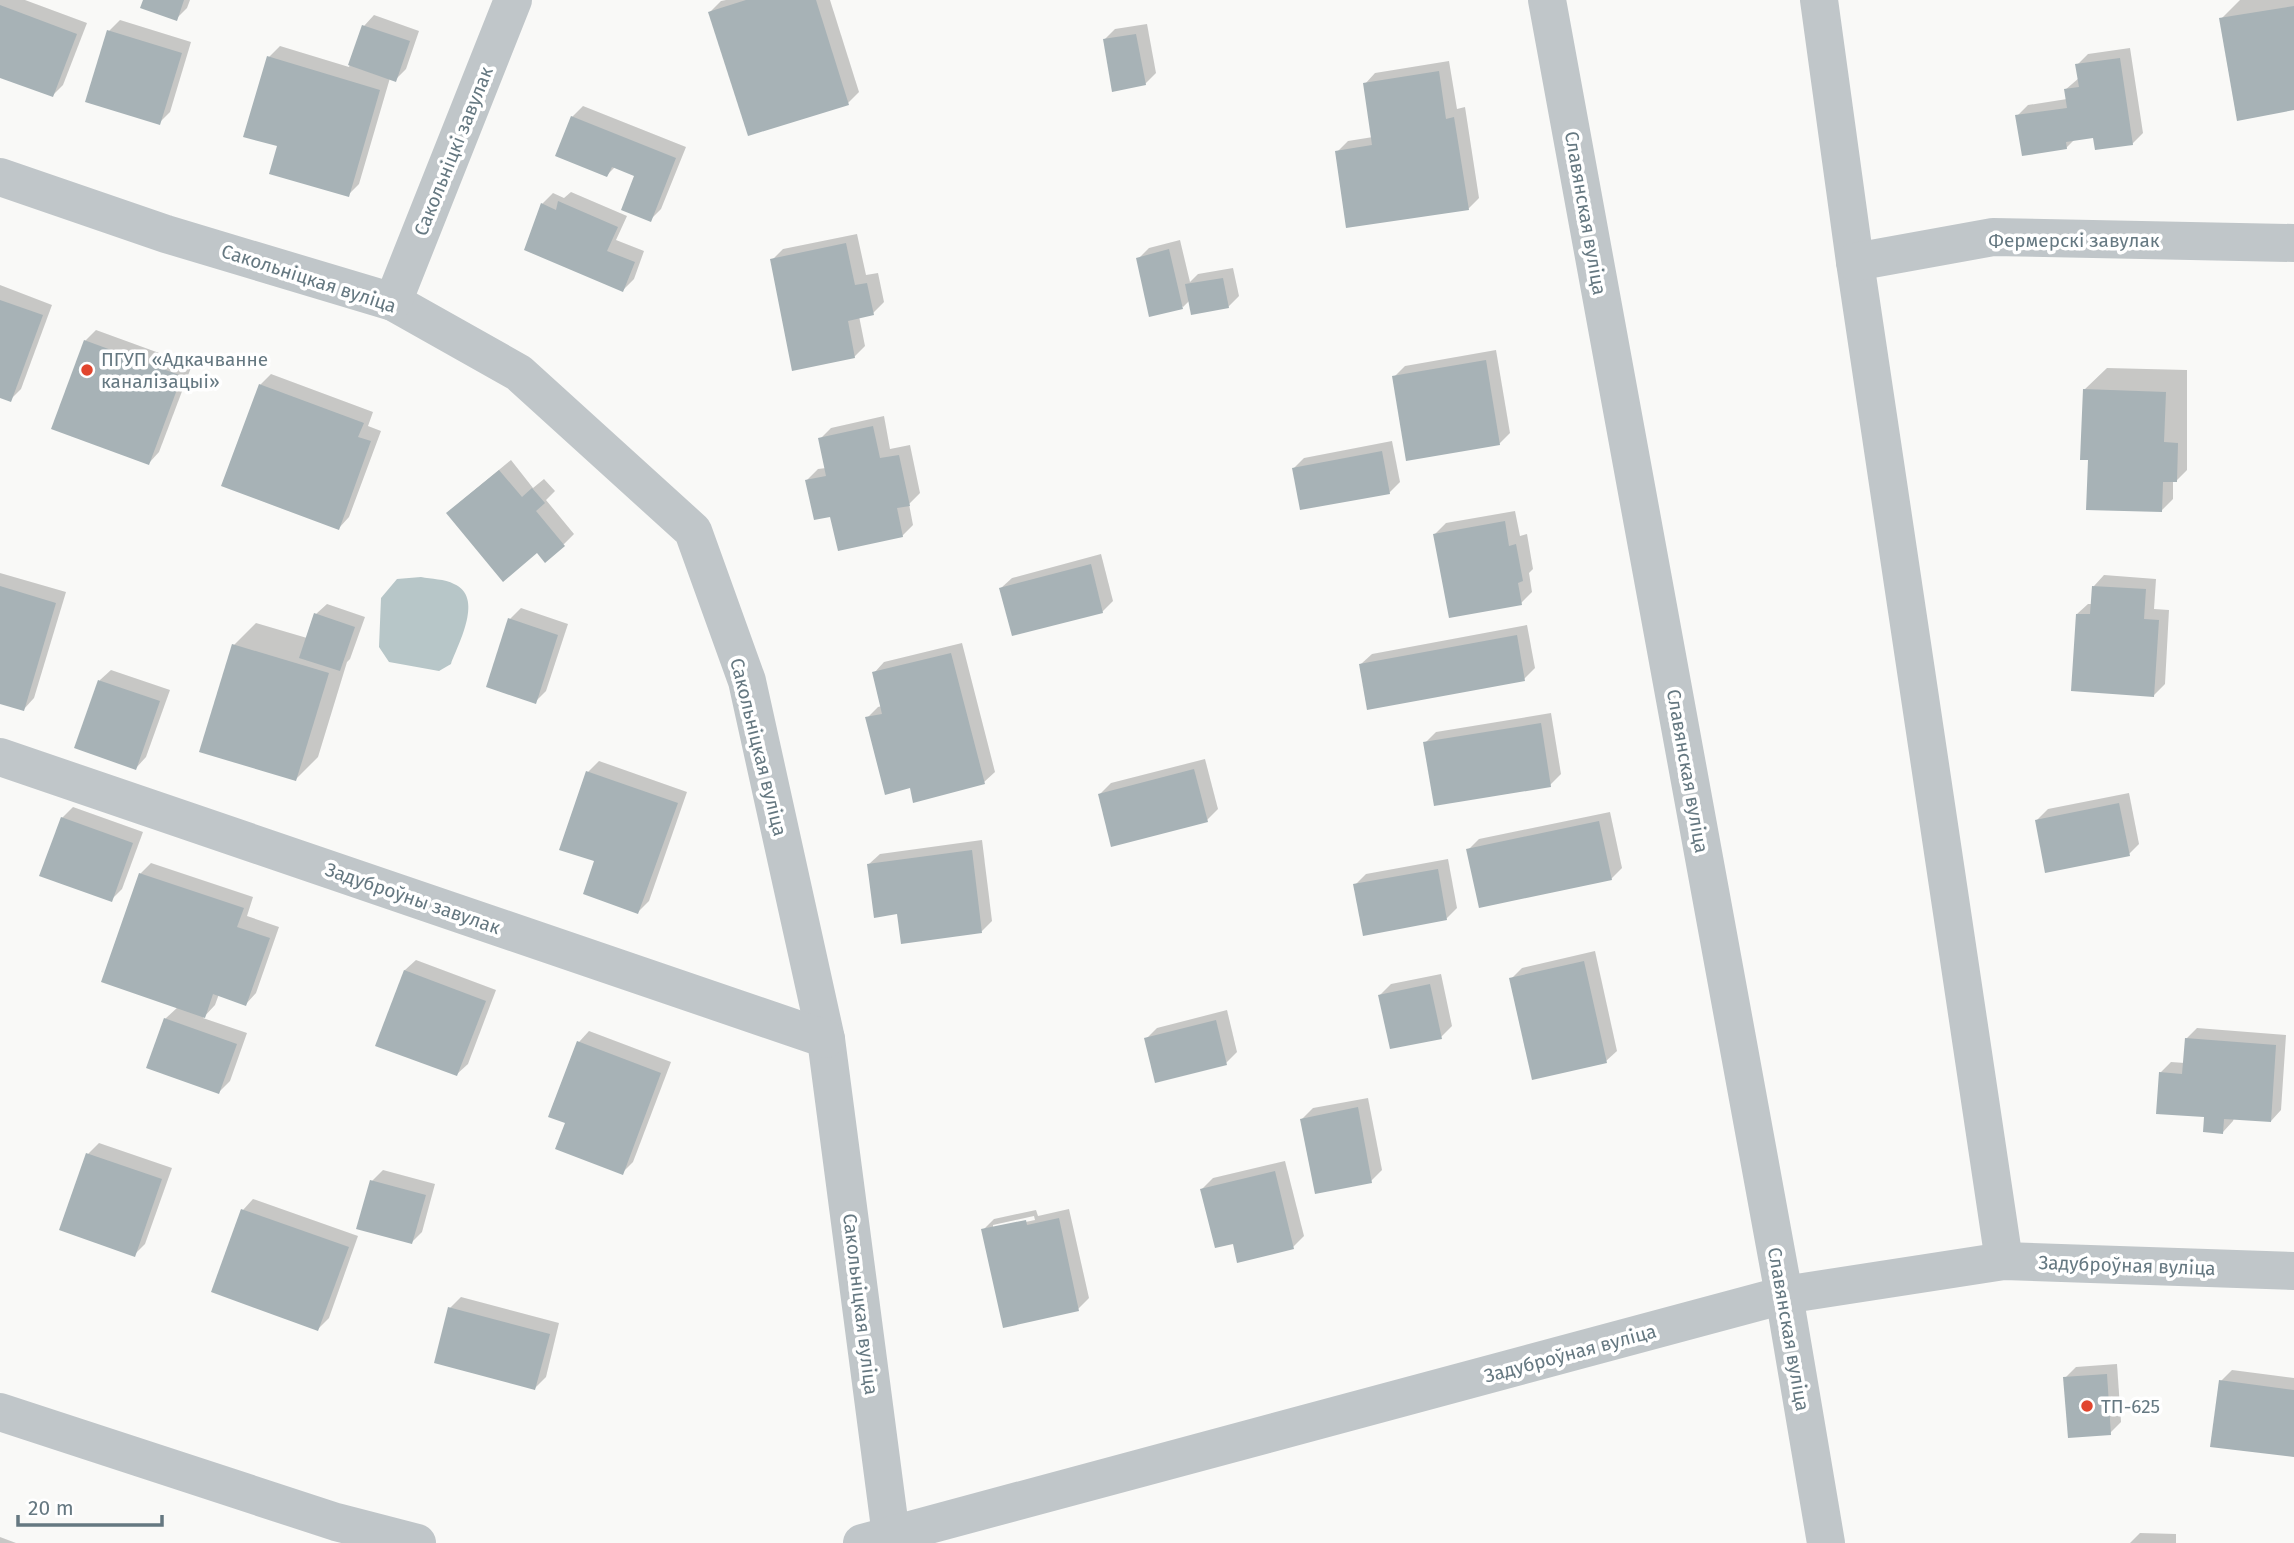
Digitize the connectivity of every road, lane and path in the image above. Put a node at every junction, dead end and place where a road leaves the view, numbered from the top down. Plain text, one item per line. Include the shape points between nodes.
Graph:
1 (513, 0) edge
2 (1547, 0) edge
3 (1819, 0) edge
4 (0, 177) edge
5 (2294, 243) edge
6 (1855, 262) junction
7 (393, 302) junction
8 (0, 757) edge
9 (826, 1039) junction
10 (2004, 1261) junction
11 (2294, 1271) edge
12 (1784, 1295) junction
13 (0, 1412) edge
14 (882, 1541) edge
15 (417, 1543) edge
16 (1826, 1543) edge

1 - 7 street, Сакольніцкі завулак
2 - 12 street, Славянская вуліца
3 - 6 street
4 - 7 street, Сакольніцкая вуліца via 166,234
5 - 6 street, Фермерскі завулак via 1993,237
6 - 10 street
7 - 9 street, Сакольніцкая вуліца via 519,373 693,531 747,681
8 - 9 street, Задуброўны завулак
9 - 14 street, Сакольніцкая вуліца
10 - 11 street, Задуброўная вуліца
10 - 12 street, Задуброўная вуліца
12 - 14 street, Задуброўная вуліца
12 - 16 street, Славянская вуліца
13 - 15 street via 336,1522

